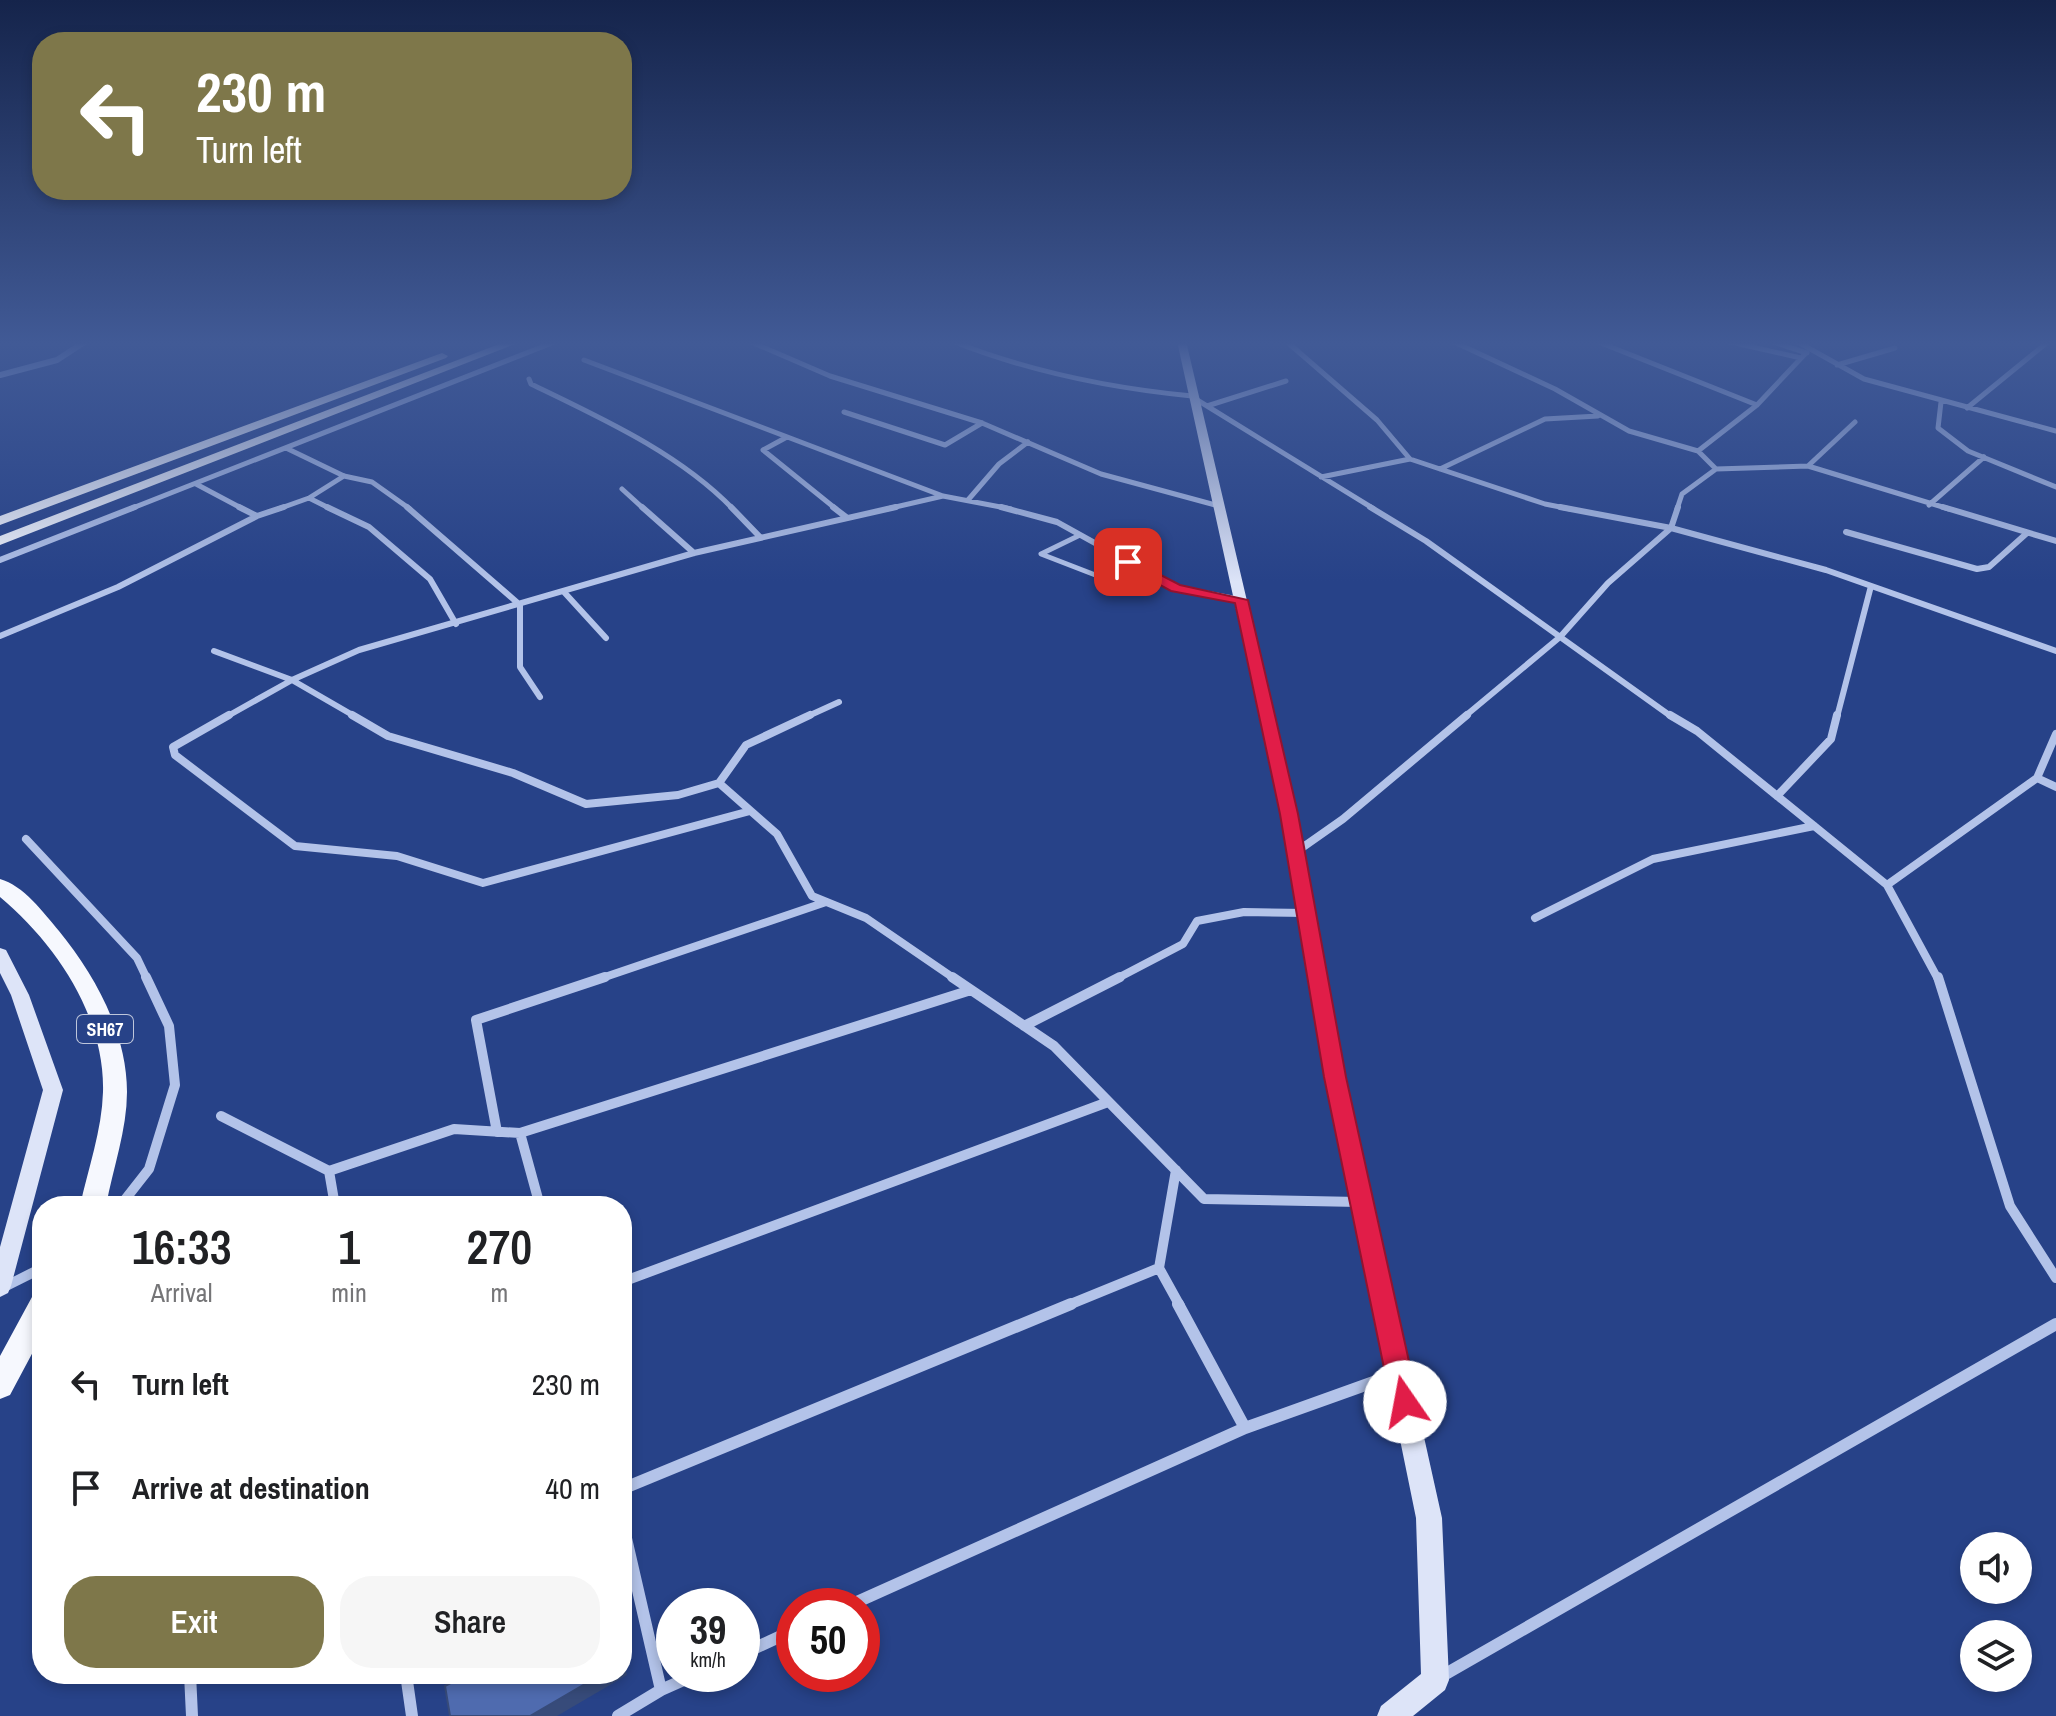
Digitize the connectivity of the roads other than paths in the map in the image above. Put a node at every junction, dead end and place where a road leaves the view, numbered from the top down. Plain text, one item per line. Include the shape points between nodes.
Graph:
1 (268, 421) edge
2 (311, 421) edge
3 (354, 421) edge
4 (604, 421) edge
5 (745, 421) edge
6 (872, 421) edge
7 (976, 421) edge
8 (1201, 421) edge
9 (1231, 421) edge
10 (1378, 421) edge
11 (1541, 421) edge
12 (1608, 421) edge
13 (1736, 421) edge
14 (1939, 421) edge
15 (2018, 421) edge
16 (1855, 422) dead end
17 (982, 423) junction
18 (2056, 431) edge
19 (787, 437) junction
20 (1028, 442) junction
21 (286, 448) junction
22 (1698, 451) junction
23 (1984, 457) junction
24 (1410, 459) junction
25 (1808, 466) junction
26 (1440, 469) junction
27 (1716, 469) junction
28 (344, 476) junction
29 (1321, 477) junction
30 (196, 484) junction
31 (2056, 487) edge
32 (622, 489) dead end
33 (943, 496) junction
34 (309, 498) junction
35 (968, 500) junction
36 (1929, 505) junction
37 (1219, 506) junction
38 (257, 516) junction
39 (846, 517) junction
40 (0, 521) edge
41 (1671, 528) junction
42 (1846, 532) dead end
43 (2027, 533) junction
44 (1080, 535) junction
45 (760, 537) junction
46 (0, 541) edge
47 (2056, 541) edge
48 (694, 553) junction
49 (0, 560) edge
50 (1871, 586) junction
51 (1129, 588) dead end
52 (564, 592) junction
53 (1241, 600) junction
54 (520, 605) junction
55 (456, 624) junction
56 (0, 636) edge
57 (1560, 637) junction
58 (606, 638) dead end
59 (214, 651) dead end
60 (2056, 651) edge
61 (292, 680) junction
62 (540, 697) dead end
63 (839, 702) dead end
64 (2056, 734) edge
65 (2037, 778) junction
66 (719, 783) junction
67 (2056, 787) edge
68 (1777, 796) junction
69 (750, 811) junction
70 (1814, 826) junction
71 (26, 839) dead end
72 (1296, 852) junction
73 (1887, 885) junction
74 (0, 886) edge
75 (826, 902) junction
76 (1306, 913) junction
77 (1535, 918) dead end
78 (0, 955) edge
79 (971, 990) junction
80 (1024, 1026) junction
81 (1108, 1102) junction
82 (221, 1116) dead end
83 (497, 1132) junction
84 (520, 1133) junction
85 (1176, 1170) junction
86 (329, 1171) junction
87 (95, 1196) edge
88 (128, 1196) edge
89 (333, 1196) edge
90 (537, 1196) edge
91 (1362, 1202) junction
92 (1159, 1268) junction
93 (32, 1273) edge
94 (632, 1278) edge
95 (2056, 1278) edge
96 (0, 1288) edge
97 (2056, 1324) edge
98 (32, 1326) edge
99 (1398, 1373) junction
100 (0, 1385) edge
101 (1245, 1428) junction
102 (632, 1485) edge
103 (632, 1564) edge
104 (880, 1592) edge
105 (656, 1668) edge
106 (1435, 1680) junction
107 (190, 1684) edge
108 (407, 1684) edge
109 (658, 1692) edge
110 (192, 1716) edge
111 (412, 1716) edge
112 (618, 1716) edge
113 (1391, 1716) edge

1 - 40 main road
2 - 46 main road
3 - 21 street
4 - 45 street via 705,480
5 - 19 street
6 - 17 street via 945,445
7 - 17 street
8 - 37 main road
9 - 29 street
10 - 24 street
11 - 26 street
12 - 22 street
13 - 22 street
14 - 23 street via 1938,428
15 - 18 street
16 - 25 street
17 - 20 street
19 - 33 street
19 - 39 street via 763,450
20 - 35 street via 999,464
20 - 37 street via 1101,474
21 - 28 street
21 - 30 street
22 - 27 street
23 - 31 street
23 - 36 street
24 - 26 street
24 - 29 street
25 - 27 street
25 - 36 street
26 - 41 street via 1545,504
27 - 41 street via 1682,494
28 - 34 street
28 - 54 street via 369,480 427,521
29 - 57 street via 1426,541
30 - 38 street
30 - 49 street
32 - 48 street
33 - 35 street
33 - 39 street
34 - 38 street
34 - 55 street via 369,527 430,579
35 - 44 street via 1057,522
36 - 43 street
37 - 53 main road
38 - 56 street via 118,587
39 - 45 street
41 - 50 street
41 - 57 street via 1608,583
42 - 43 street via 1977,569 1989,567
43 - 47 street
44 - 51 lane via 1041,554
44 - 53 street via 1176,588
45 - 48 street
48 - 52 street
50 - 60 street
50 - 68 street via 1831,739
52 - 54 street
52 - 58 street
53 - 72 main road
54 - 55 street
54 - 62 street via 520,667
55 - 61 street via 359,650
57 - 68 street via 1697,731
57 - 72 street via 1343,819
59 - 61 street
61 - 66 street via 388,736 513,773 586,804 678,795
61 - 69 street via 173,747 175,755 295,846 413,859 483,883
63 - 66 street via 746,745
64 - 65 street
65 - 67 street
65 - 73 street
66 - 69 street
68 - 70 street
69 - 75 street via 777,834 812,896
70 - 73 street
70 - 77 street via 1653,859
71 - 88 street via 137,958 169,1026 175,1085 149,1169
72 - 76 main road
73 - 95 street via 1937,975 2010,1206
74 - 87 main road, SH67 via 30,908 73,967 109,1037 115,1091
75 - 79 street via 866,918
75 - 83 street via 476,1020
76 - 80 street via 1244,912 1197,921 1183,944
76 - 91 main road
78 - 96 main road via 53,1090
79 - 80 street
79 - 84 street
80 - 81 street via 1054,1046
81 - 85 street
81 - 94 street
82 - 86 street
83 - 84 street
83 - 86 street via 454,1129
84 - 90 street
85 - 91 street via 1204,1199
85 - 92 street
86 - 89 street
91 - 99 main road
92 - 101 street
92 - 102 street
93 - 96 street
97 - 106 street
98 - 100 main road
99 - 101 street
99 - 106 main road via 1429,1518
101 - 104 street
103 - 105 street
106 - 113 main road
107 - 110 street
108 - 111 street
109 - 112 street

